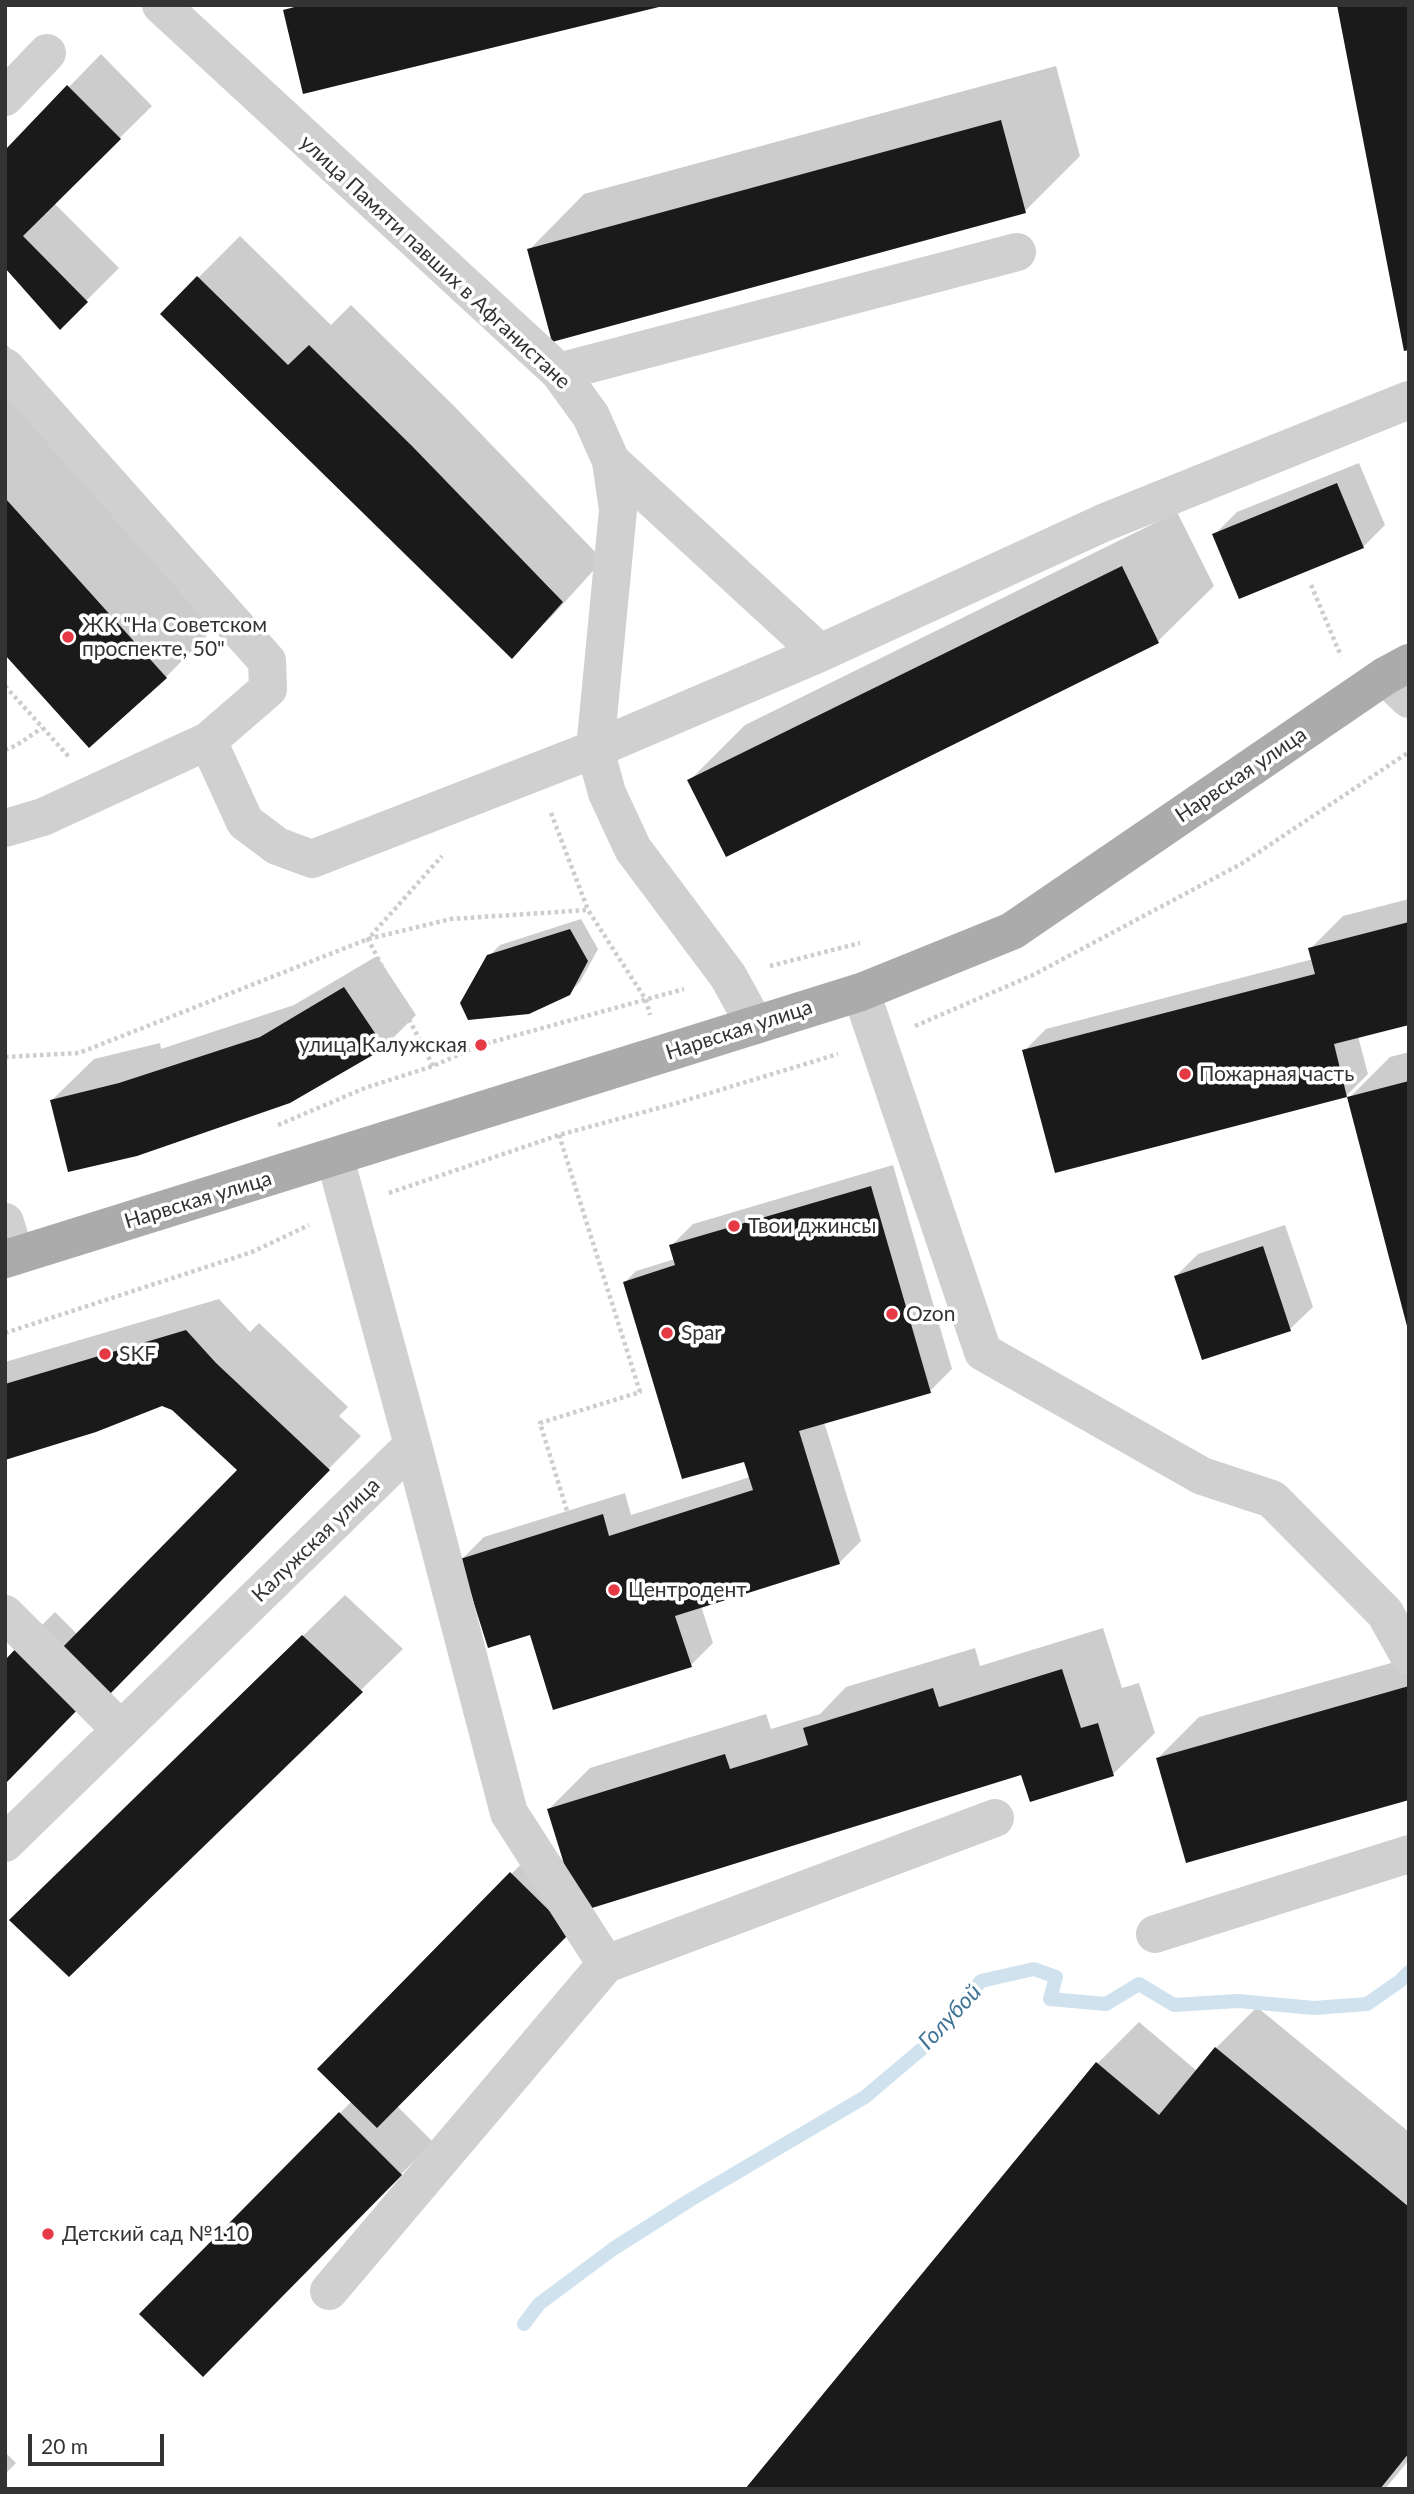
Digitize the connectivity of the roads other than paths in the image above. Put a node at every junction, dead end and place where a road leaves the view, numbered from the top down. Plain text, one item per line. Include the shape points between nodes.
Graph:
1 (161, 5) edge
2 (47, 53) dead end
3 (5, 97) edge
4 (1017, 253) dead end
5 (5, 368) edge
6 (559, 372) junction
7 (1409, 400) edge
8 (611, 461) junction
9 (820, 653) junction
10 (1401, 679) edge
11 (208, 741) junction
12 (595, 749) junction
13 (5, 828) edge
14 (862, 992) junction
15 (755, 1025) junction
16 (335, 1158) junction
17 (8, 1246) edge
18 (414, 1445) junction
19 (5, 1614) edge
20 (1409, 1656) edge
21 (121, 1730) junction
22 (995, 1818) dead end
23 (5, 1843) edge
24 (1409, 1854) edge
25 (1155, 1934) dead end
26 (606, 1964) junction
27 (329, 2291) dead end

1 - 6 street, улица Памяти павших в Афганистане
2 - 3 street
4 - 6 street
5 - 11 street via 267,661 268,689
6 - 8 street, улица Памяти павших в Афганистане via 591,416
7 - 9 street via 1103,523
8 - 9 street
8 - 12 street, улица Памяти павших в Афганистане via 618,510
9 - 12 street
10 - 14 main road, Нарвская улица via 1012,931
11 - 12 street via 245,822 277,846 312,859
11 - 13 street via 43,817
12 - 15 street, улица Памяти павших в Афганистане via 607,793 633,849 729,976
14 - 15 main road, Нарвская улица
14 - 20 street via 983,1352 1202,1476 1272,1499 1385,1613
15 - 16 main road, Нарвская улица
16 - 17 main road, Нарвская улица
16 - 18 street
18 - 21 street, Калужская улица
18 - 26 street via 509,1813
19 - 21 street
21 - 23 street, Калужская улица
22 - 26 street
24 - 25 street
26 - 27 street

